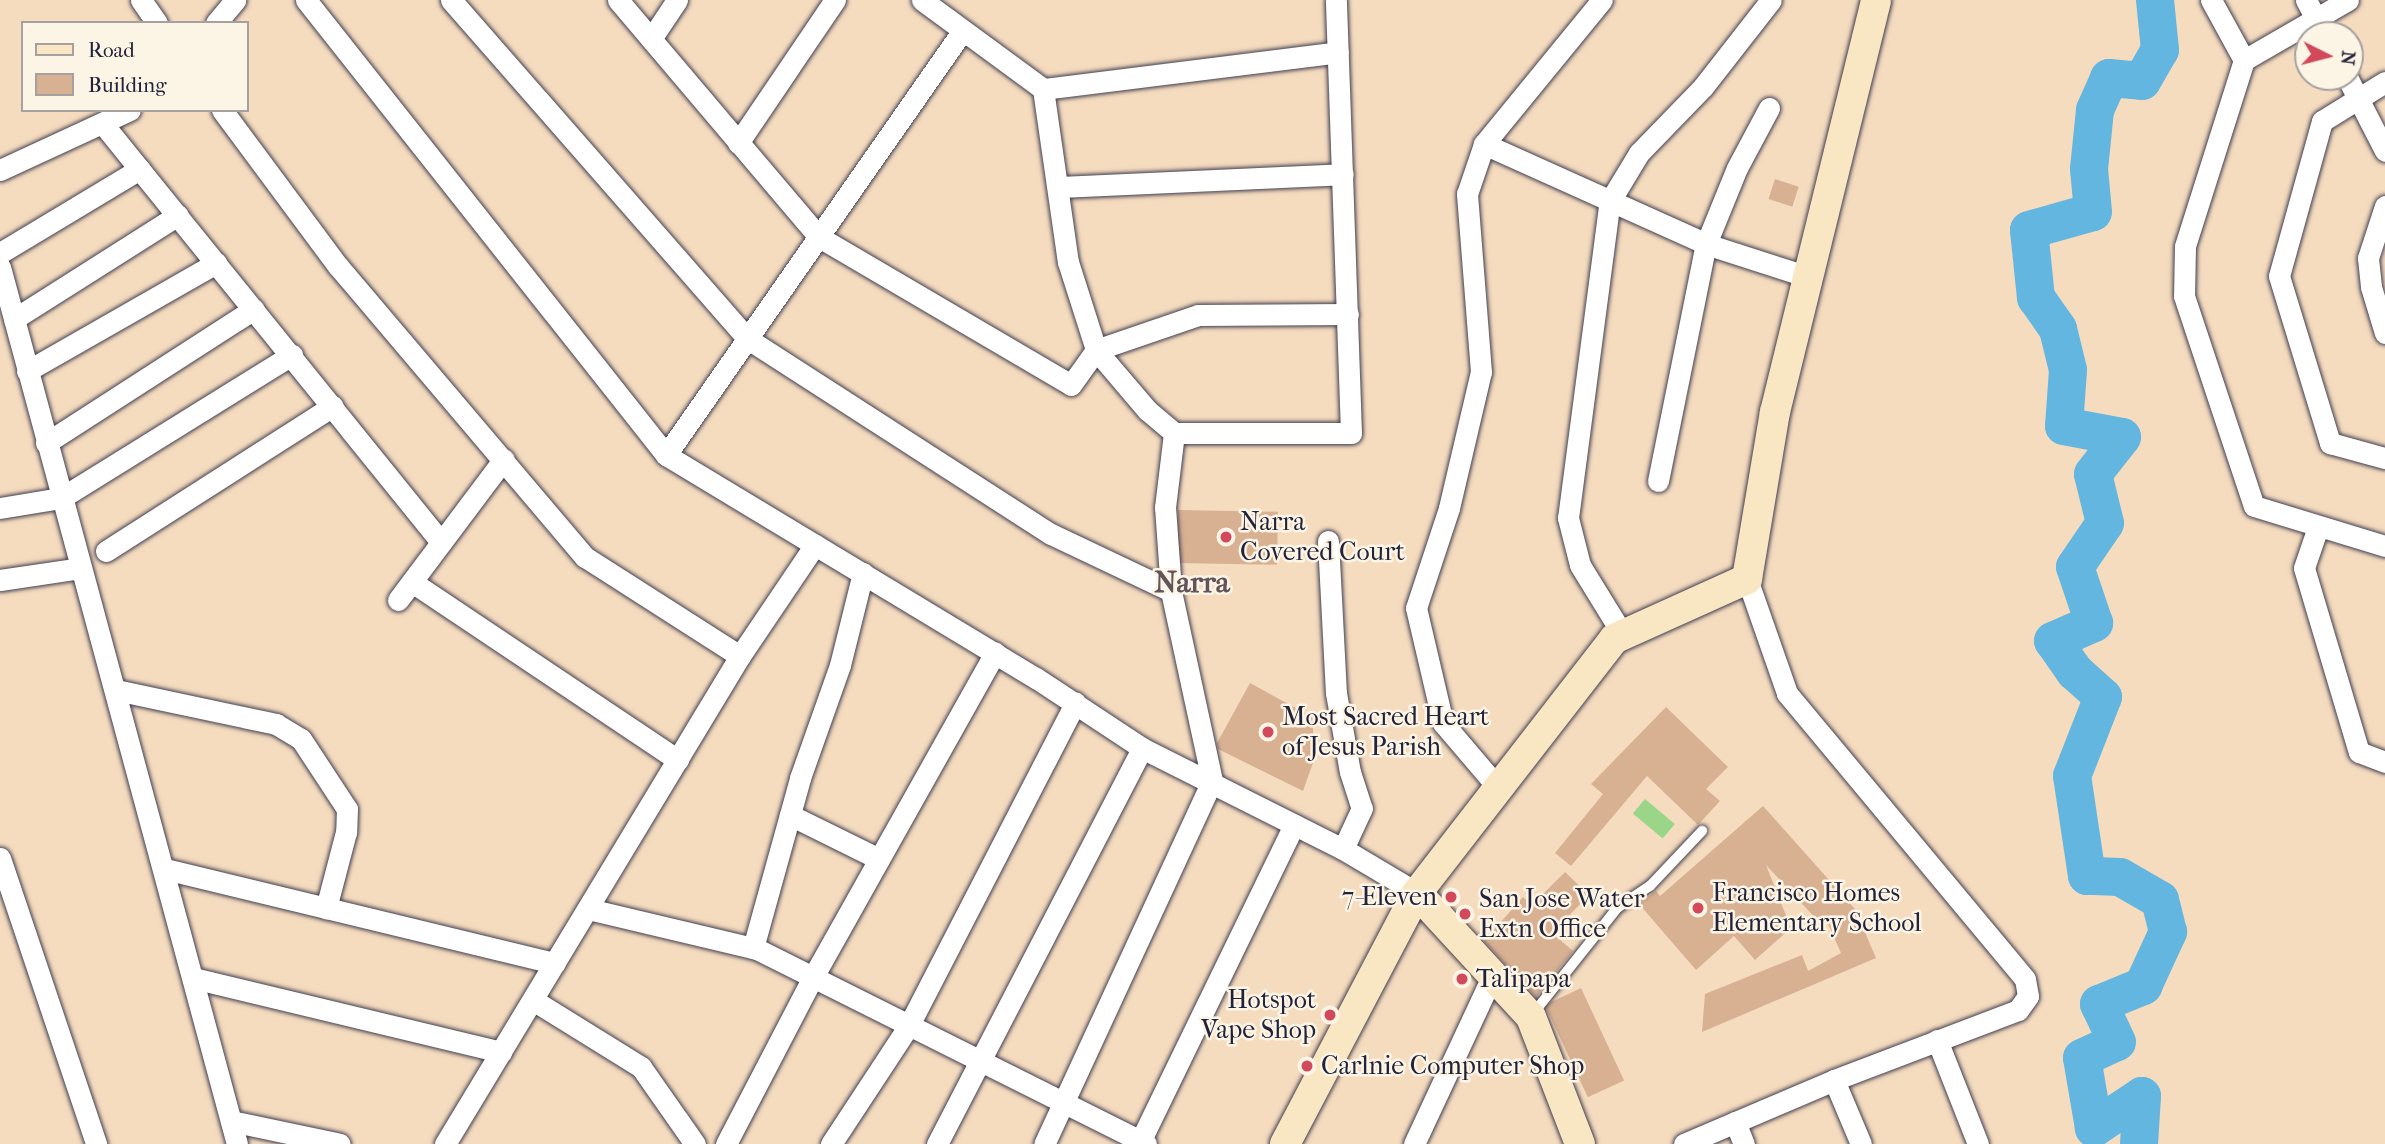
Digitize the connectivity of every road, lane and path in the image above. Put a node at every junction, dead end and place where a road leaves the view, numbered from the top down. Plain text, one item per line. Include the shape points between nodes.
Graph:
1 (141, 0) edge
2 (234, 0) edge
3 (306, 0) edge
4 (452, 0) edge
5 (618, 0) edge
6 (677, 0) edge
7 (835, 0) edge
8 (922, 0) edge
9 (1336, 0) edge
10 (1602, 0) edge
11 (1771, 0) edge
12 (1875, 0) edge
13 (2211, 0) edge
14 (2348, 0) edge
15 (2315, 18) edge
16 (156, 21) edge
17 (218, 21) edge
18 (963, 30) junction
19 (651, 39) junction
20 (1338, 52) junction
21 (2244, 60) junction
22 (2385, 82) edge
23 (1043, 89) junction
24 (2355, 91) edge
25 (2359, 98) junction
26 (1769, 108) dead end
27 (126, 112) edge
28 (223, 112) edge
29 (103, 124) junction
30 (738, 143) junction
31 (1483, 144) junction
32 (2385, 151) edge
33 (140, 169) junction
34 (0, 170) edge
35 (1343, 174) junction
36 (1059, 187) junction
37 (1610, 201) junction
38 (2385, 206) edge
39 (178, 215) junction
40 (818, 237) junction
41 (1706, 244) junction
42 (0, 253) edge
43 (2376, 261) edge
44 (216, 263) junction
45 (0, 267) edge
46 (1808, 277) junction
47 (254, 309) junction
48 (1348, 314) junction
49 (14, 319) junction
50 (2385, 333) edge
51 (748, 339) junction
52 (1096, 350) junction
53 (292, 355) junction
54 (27, 371) junction
55 (333, 405) junction
56 (1174, 433) junction
57 (46, 443) junction
58 (666, 455) junction
59 (2385, 457) edge
60 (504, 459) junction
61 (1658, 481) dead end
62 (61, 498) junction
63 (0, 507) edge
64 (2318, 527) junction
65 (1328, 541) dead end
66 (441, 542) junction
67 (815, 545) junction
68 (2385, 546) edge
69 (106, 551) dead end
70 (80, 568) junction
71 (863, 573) junction
72 (1747, 579) junction
73 (0, 580) edge
74 (412, 582) junction
75 (1171, 590) junction
76 (398, 600) dead end
77 (1623, 635) junction
78 (995, 653) junction
79 (740, 656) junction
80 (116, 690) junction
81 (1075, 703) junction
82 (1142, 748) junction
83 (678, 760) junction
84 (2385, 762) edge
85 (1212, 781) junction
86 (1500, 790) junction
87 (790, 815) junction
88 (1294, 825) junction
89 (1702, 831) dead end
90 (1343, 849) junction
91 (0, 858) edge
92 (879, 859) junction
93 (165, 869) junction
94 (1417, 894) junction
95 (326, 908) junction
96 (587, 909) junction
97 (752, 948) junction
98 (555, 963) junction
99 (813, 977) junction
100 (1492, 977) junction
101 (193, 978) junction
102 (533, 1000) junction
103 (1531, 1017) junction
104 (908, 1027) junction
105 (1937, 1040) junction
106 (501, 1052) junction
107 (980, 1061) junction
108 (1834, 1080) junction
109 (1064, 1103) junction
110 (231, 1121) junction
111 (1735, 1122) junction
112 (1423, 1138) edge
113 (1142, 1143) edge
114 (96, 1144) edge
115 (237, 1144) edge
116 (340, 1144) edge
117 (445, 1144) edge
118 (695, 1144) edge
119 (726, 1144) edge
120 (831, 1144) edge
121 (937, 1144) edge
122 (1044, 1144) edge
123 (1285, 1144) edge
124 (1580, 1144) edge
125 (1685, 1144) edge
126 (1744, 1144) edge
127 (1861, 1144) edge
128 (1978, 1144) edge

1 - 16 street
2 - 17 street
3 - 58 street
4 - 51 street
5 - 19 street
6 - 19 street
7 - 30 street
8 - 18 street
9 - 20 street
10 - 31 street
11 - 37 street via 1703,87 1639,153
12 - 46 street
13 - 21 street
14 - 15 street
15 - 21 street
18 - 23 street
18 - 40 street
19 - 30 street
20 - 23 street
20 - 35 street
21 - 64 street via 2185,246 2184,296 2254,506
22 - 25 street
23 - 36 street
24 - 25 street
25 - 32 street
25 - 59 street via 2322,121 2279,275 2330,443
26 - 41 street
27 - 29 street
28 - 60 street via 338,266
29 - 33 street
29 - 34 street
30 - 40 street
31 - 37 street
31 - 86 street via 1467,194 1481,372 1449,508 1416,608 1443,723
33 - 39 street
33 - 42 street
35 - 36 street
35 - 48 street
36 - 52 street via 1068,262
37 - 41 street
37 - 77 street via 1568,518 1580,565
38 - 43 street
39 - 44 street
39 - 49 street
40 - 51 street
40 - 52 street via 1071,385
41 - 46 street
41 - 61 street
43 - 50 street via 2371,287
44 - 47 street
44 - 54 street
45 - 49 street
46 - 72 street via 1775,412
47 - 53 street
47 - 57 street
48 - 52 street via 1198,315
48 - 56 street via 1351,433
49 - 54 street
51 - 58 street
51 - 75 street via 1051,534
52 - 56 street via 1147,410
53 - 55 street
53 - 62 street
54 - 57 street
55 - 66 street
55 - 69 street
56 - 75 street via 1166,507
57 - 62 street
58 - 67 street
60 - 66 street
60 - 79 street via 585,557
62 - 63 street
62 - 70 street
64 - 68 street
64 - 84 street via 2304,568 2359,752
65 - 90 street via 1336,693 1350,772 1362,808
66 - 74 street
67 - 71 street
67 - 79 street
70 - 73 street
70 - 80 street
71 - 78 street
71 - 87 street via 840,664
72 - 77 street
72 - 105 street via 1787,692 2025,979 2028,996 2018,1010
74 - 76 street
74 - 83 street
75 - 85 street
77 - 86 street via 1614,639
78 - 81 street
78 - 92 street
79 - 83 street
80 - 93 street
80 - 95 street via 276,724 301,738 346,809 346,832
81 - 82 street
81 - 104 street
82 - 85 street
82 - 107 street
83 - 96 street
85 - 88 street
85 - 109 street
86 - 94 street
87 - 92 street
87 - 97 street
88 - 90 street
88 - 113 street
89 - 103 lane via 1650,886 1617,908
90 - 94 street
91 - 114 street
92 - 99 street
93 - 95 street
93 - 101 street
94 - 100 street
94 - 123 street
95 - 98 street
96 - 97 street
96 - 98 street
97 - 99 street
98 - 102 street
99 - 104 street
99 - 119 street
100 - 103 street
100 - 112 street
101 - 106 street
101 - 110 street
102 - 106 street
102 - 118 street via 641,1067
103 - 124 street
104 - 107 street
104 - 120 street
105 - 108 street
105 - 128 street
106 - 117 street
107 - 109 street
107 - 121 street
108 - 111 street
108 - 127 street
109 - 113 street
109 - 122 street
110 - 115 street
110 - 116 street
111 - 125 street
111 - 126 street

